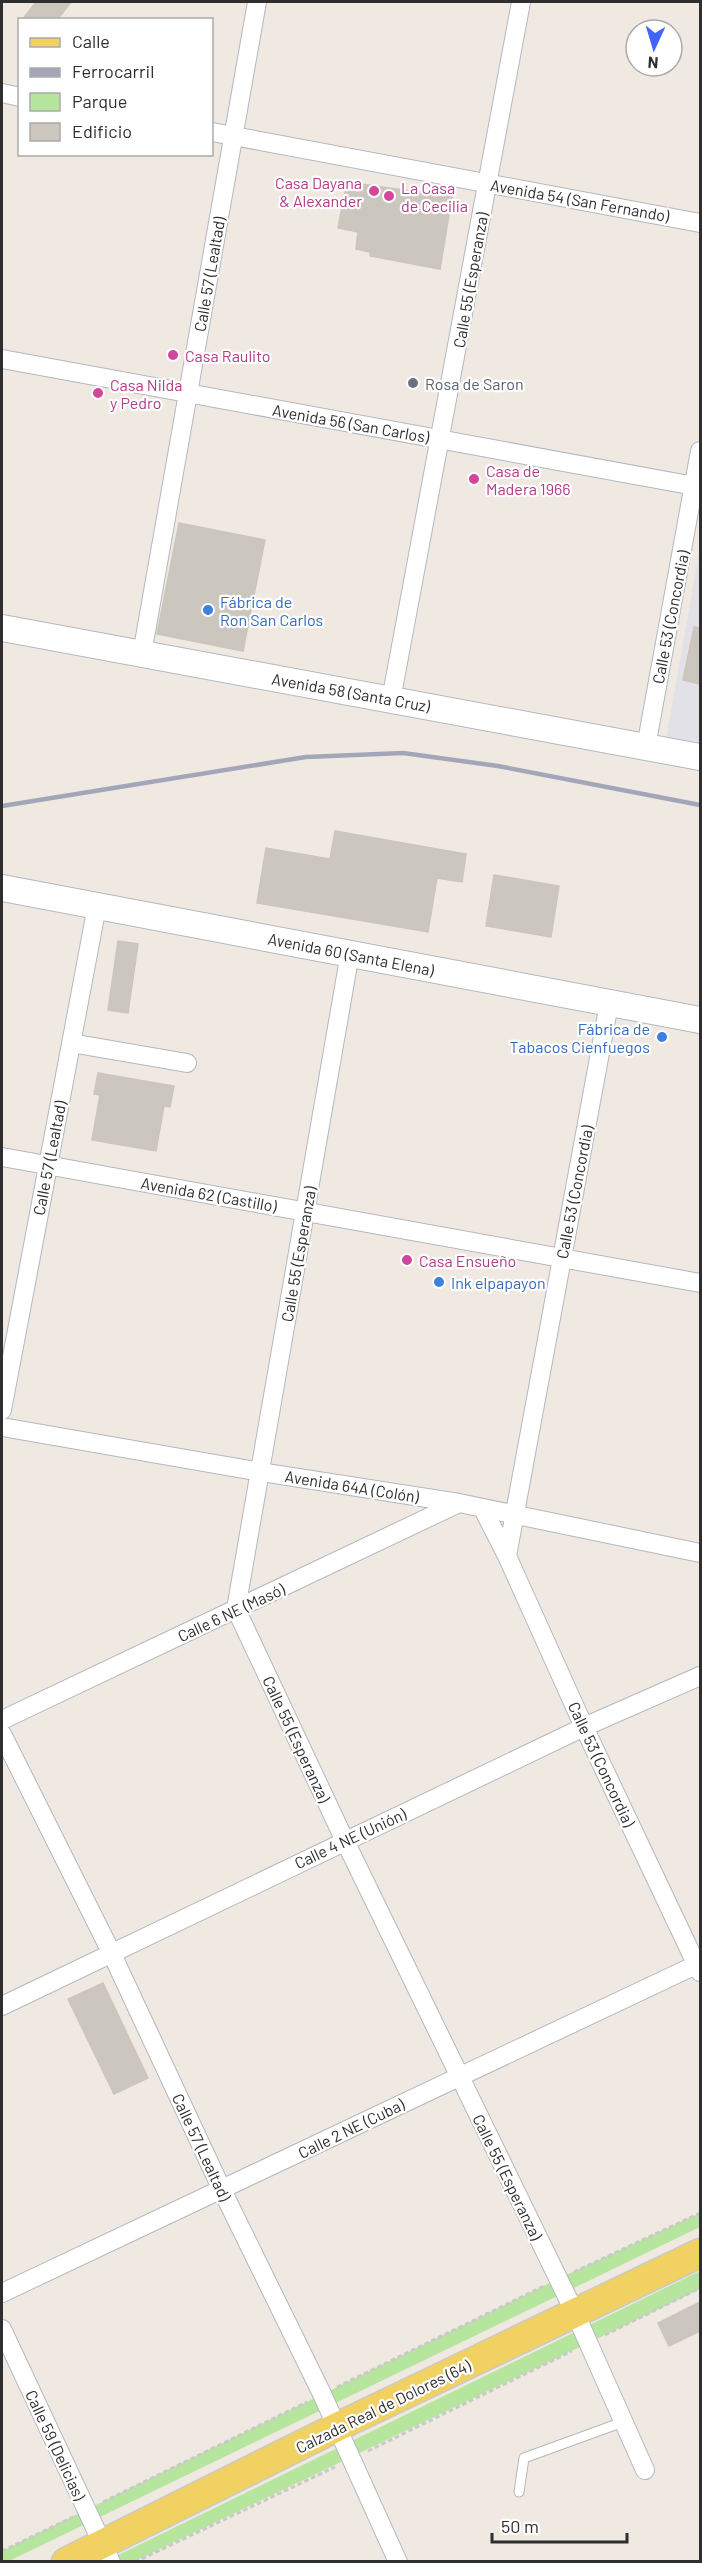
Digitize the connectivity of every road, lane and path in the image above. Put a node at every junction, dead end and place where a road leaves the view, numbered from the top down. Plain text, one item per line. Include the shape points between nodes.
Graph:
1 (257, 2) edge
2 (521, 2) edge
3 (2, 93) edge
4 (18, 97) edge
5 (213, 132) edge
6 (232, 136) junction
7 (488, 183) junction
8 (700, 223) edge
9 (2, 358) edge
10 (188, 393) junction
11 (440, 439) junction
12 (700, 451) edge
13 (698, 486) edge
14 (2, 628) edge
15 (142, 654) junction
16 (391, 700) junction
17 (646, 747) junction
18 (700, 757) edge
19 (2, 888) edge
20 (96, 906) junction
21 (350, 953) junction
22 (609, 1004) junction
23 (700, 1020) edge
24 (71, 1043) junction
25 (187, 1063) dead end
26 (2, 1157) edge
27 (48, 1165) junction
28 (305, 1212) junction
29 (562, 1258) junction
30 (700, 1283) edge
31 (2, 1410) edge
32 (2, 1427) edge
33 (261, 1472) junction
34 (459, 1503) junction
35 (483, 1509) junction
36 (515, 1516) junction
37 (700, 1553) edge
38 (507, 1556) junction
39 (236, 1609) junction
40 (700, 1676) edge
41 (2, 1720) edge
42 (584, 1727) junction
43 (2, 1734) edge
44 (345, 1841) junction
45 (111, 1952) junction
46 (699, 1966) edge
47 (2, 2006) edge
48 (459, 2076) junction
49 (222, 2190) junction
50 (700, 2212) edge
51 (700, 2253) edge
52 (558, 2279) junction
53 (700, 2288) edge
54 (2, 2293) edge
55 (575, 2313) junction
56 (2, 2329) edge
57 (587, 2344) junction
58 (322, 2394) junction
59 (623, 2422) junction
60 (337, 2427) junction
61 (351, 2459) junction
62 (645, 2470) dead end
63 (519, 2492) dead end
64 (87, 2510) junction
65 (2, 2551) edge
66 (107, 2553) edge
67 (66, 2562) edge
68 (135, 2562) edge
69 (398, 2562) edge

1 - 6 street, Calle 57 (Lealtad)
2 - 7 street, Calle 55 (Esperanza)
3 - 4 street
5 - 6 street, Avenida 54 (San Fernando)
6 - 7 street, Avenida 54 (San Fernando)
6 - 10 street, Calle 57 (Lealtad)
7 - 8 street, Avenida 54 (San Fernando)
7 - 11 street, Calle 55 (Esperanza)
9 - 10 street, Avenida 56 (San Carlos)
10 - 11 street, Avenida 56 (San Carlos)
10 - 15 street, Calle 57 (Lealtad)
11 - 13 street, Avenida 56 (San Carlos)
11 - 16 street, Calle 55 (Esperanza)
12 - 13 street, Calle 53 (Concordia)
13 - 17 street, Calle 53 (Concordia)
14 - 15 street, Avenida 58 (Santa Cruz)
15 - 16 street, Avenida 58 (Santa Cruz)
16 - 17 street, Avenida 58 (Santa Cruz)
17 - 18 street, Avenida 58 (Santa Cruz)
19 - 20 street, Avenida 60 (Santa Elena)
20 - 21 street, Avenida 60 (Santa Elena)
20 - 24 street, Calle 57 (Lealtad)
21 - 22 street, Avenida 60 (Santa Elena)
21 - 28 street, Calle 55 (Esperanza)
22 - 23 street, Avenida 60 (Santa Elena)
22 - 29 street, Calle 53 (Concordia)
24 - 25 street
24 - 27 street, Calle 57 (Lealtad)
26 - 27 street, Avenida 62 (Castillo)
27 - 28 street, Avenida 62 (Castillo)
27 - 31 street, Calle 57 (Lealtad)
28 - 29 street, Avenida 62 (Castillo)
28 - 33 street, Calle 55 (Esperanza)
29 - 30 street, Avenida 62 (Castillo)
29 - 36 street, Calle 53 (Concordia)
32 - 33 street, Avenida 64A (Colón)
33 - 34 street, Avenida 64A (Colón)
33 - 39 street, Calle 55 (Esperanza)
34 - 35 street, Avenida 64A (Colón)
34 - 39 street, Calle 6 NE (Masó)
35 - 36 street, Avenida 64A (Colón)
35 - 38 street, Calle 53 (Concordia)
36 - 37 street, Avenida 64A (Colón)
36 - 38 street, Calle 53 (Concordia)
38 - 42 street, Calle 53 (Concordia)
39 - 41 street, Calle 6 NE (Masó)
39 - 44 street, Calle 55 (Esperanza)
40 - 42 street, Calle 4 NE (Unión)
42 - 44 street, Calle 4 NE (Unión)
42 - 46 street, Calle 53 (Concordia)
43 - 45 street, Calle 57 (Lealtad)
44 - 45 street, Calle 4 NE (Unión)
44 - 48 street, Calle 55 (Esperanza)
45 - 47 street, Calle 4 NE (Unión)
45 - 49 street, Calle 57 (Lealtad)
46 - 48 street, Calle 2 NE (Cuba)
48 - 49 street, Calle 2 NE (Cuba)
48 - 52 street, Calle 55 (Esperanza)
49 - 54 street, Calle 2 NE (Cuba)
49 - 58 street, Calle 57 (Lealtad)
50 - 52 path
51 - 55 main road, Calzada Real de Dolores (64)
52 - 55 street, Calle 55 (Esperanza)
52 - 58 path
53 - 57 path
55 - 57 street, Calle 55 (Esperanza)
55 - 60 main road, Calzada Real de Dolores (64)
56 - 64 street, Calle 59 (Delicias)
57 - 59 street, Calle 55 (Esperanza)
57 - 61 path
58 - 60 street, Calle 57 (Lealtad)
58 - 64 path
59 - 62 street, Calle 55 (Esperanza)
59 - 63 lane via 524,2458
60 - 61 street, Calle 57 (Lealtad)
60 - 66 main road, Calzada Real de Dolores (64)
61 - 68 path
61 - 69 street, Calle 57 (Lealtad)
64 - 65 path
64 - 66 street, Calle 59 (Delicias)
66 - 67 main road, Calzada Real de Dolores (64)

